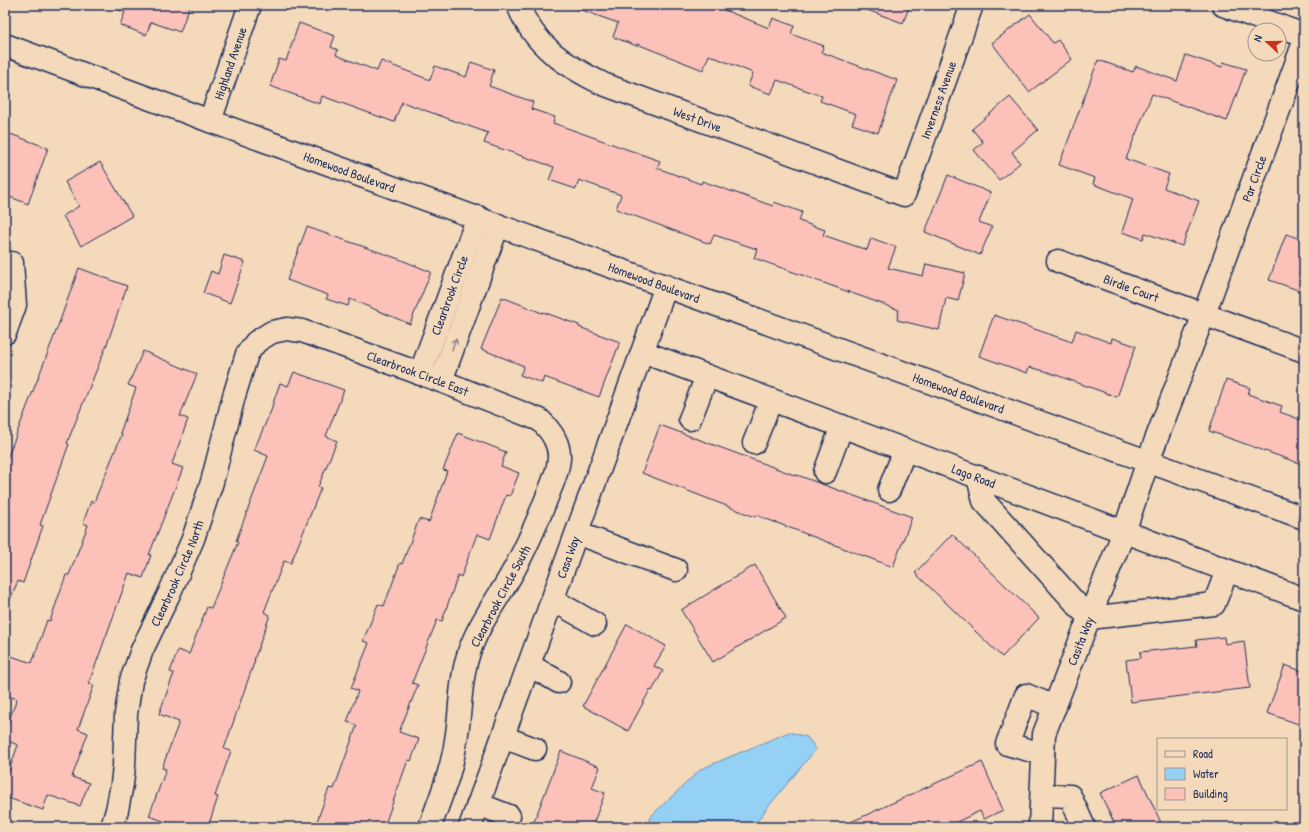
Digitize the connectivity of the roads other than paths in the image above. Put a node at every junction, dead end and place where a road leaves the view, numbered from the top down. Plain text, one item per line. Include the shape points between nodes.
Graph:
1 (250, 5) edge
2 (518, 5) edge
3 (972, 5) edge
4 (1223, 5) edge
5 (1304, 35) edge
6 (1304, 42) edge
7 (5, 45) edge
8 (210, 121) junction
9 (904, 195) joint
10 (478, 218) junction
11 (498, 225) junction
12 (1058, 261) dead end
13 (12, 263) dead end
14 (666, 286) junction
15 (1204, 314) junction
16 (272, 332) joint
17 (5, 333) edge
18 (1304, 351) edge
19 (643, 352) junction
20 (420, 374) junction
21 (707, 376) junction
22 (441, 381) junction
23 (771, 400) junction
24 (690, 419) dead end
25 (842, 426) junction
26 (554, 438) joint
27 (754, 443) dead end
28 (905, 450) junction
29 (1148, 461) junction
30 (825, 472) dead end
31 (978, 477) junction
32 (889, 490) dead end
33 (1304, 518) edge
34 (1124, 532) junction
35 (577, 533) junction
36 (676, 570) dead end
37 (1227, 571) junction
38 (553, 600) junction
39 (1304, 600) edge
40 (1089, 618) junction
41 (595, 624) dead end
42 (529, 664) junction
43 (559, 682) dead end
44 (1055, 707) junction
45 (503, 737) junction
46 (536, 749) dead end
47 (1044, 754) junction
48 (1042, 795) junction
49 (478, 804) junction
50 (509, 816) dead end
51 (1039, 826) edge
52 (112, 827) edge
53 (430, 827) edge
54 (470, 827) edge
55 (1084, 827) edge

1 - 8 street, Highland Avenue
2 - 9 street, West Drive via 533,32 547,49 571,68 597,81
3 - 9 street, Inverness Avenue
4 - 5 street
6 - 15 street, Par Circle
7 - 8 street, Homewood Boulevard
8 - 10 street, Homewood Boulevard
10 - 11 street, Homewood Boulevard
10 - 20 street, Clearbrook Circle
11 - 14 street, Homewood Boulevard
22 -> 11 street, Clearbrook Circle
12 - 15 street, Birdie Court
13 - 17 street via 15,306
14 - 19 street, Casa Way
14 - 29 street, Homewood Boulevard
15 - 18 street
15 - 29 street, Par Circle
16 - 20 street, Clearbrook Circle East via 287,329 302,331
16 - 52 street, Clearbrook Circle North via 256,342 247,354 212,482 193,539 133,675 126,714 122,784
19 - 21 street, Lago Road
19 - 35 street, Casa Way
20 - 22 street, Clearbrook Circle East
21 - 23 street, Lago Road
21 - 24 street
22 - 26 street, Clearbrook Circle East via 540,420
23 - 25 street, Lago Road
23 - 27 street
25 - 28 street, Lago Road
25 - 30 street
26 - 53 street, Clearbrook Circle South via 559,459 539,519 524,551 486,615 467,659 460,690 456,740 450,771
28 - 31 street, Lago Road
28 - 32 street
29 - 33 street, Homewood Boulevard
29 - 34 street, Casita Way
31 - 34 street, Lago Road
31 - 40 street via 984,502
34 - 37 street, Lago Road
34 - 40 street, Casita Way
35 - 36 street
35 - 38 street, Casa Way
37 - 39 street, Lago Road
37 - 40 street via 1214,604
38 - 41 street
38 - 42 street, Casa Way
40 - 44 street, Casita Way
42 - 43 street
42 - 45 street, Casa Way
44 - 47 street, Casita Way via 1044,734
44 - 47 street via 1026,695 1008,744
45 - 46 street
45 - 49 street, Casa Way
47 - 48 street, Casita Way
48 - 51 street, Casita Way
48 - 55 street via 1070,796
49 - 50 street
49 - 54 street, Casa Way

